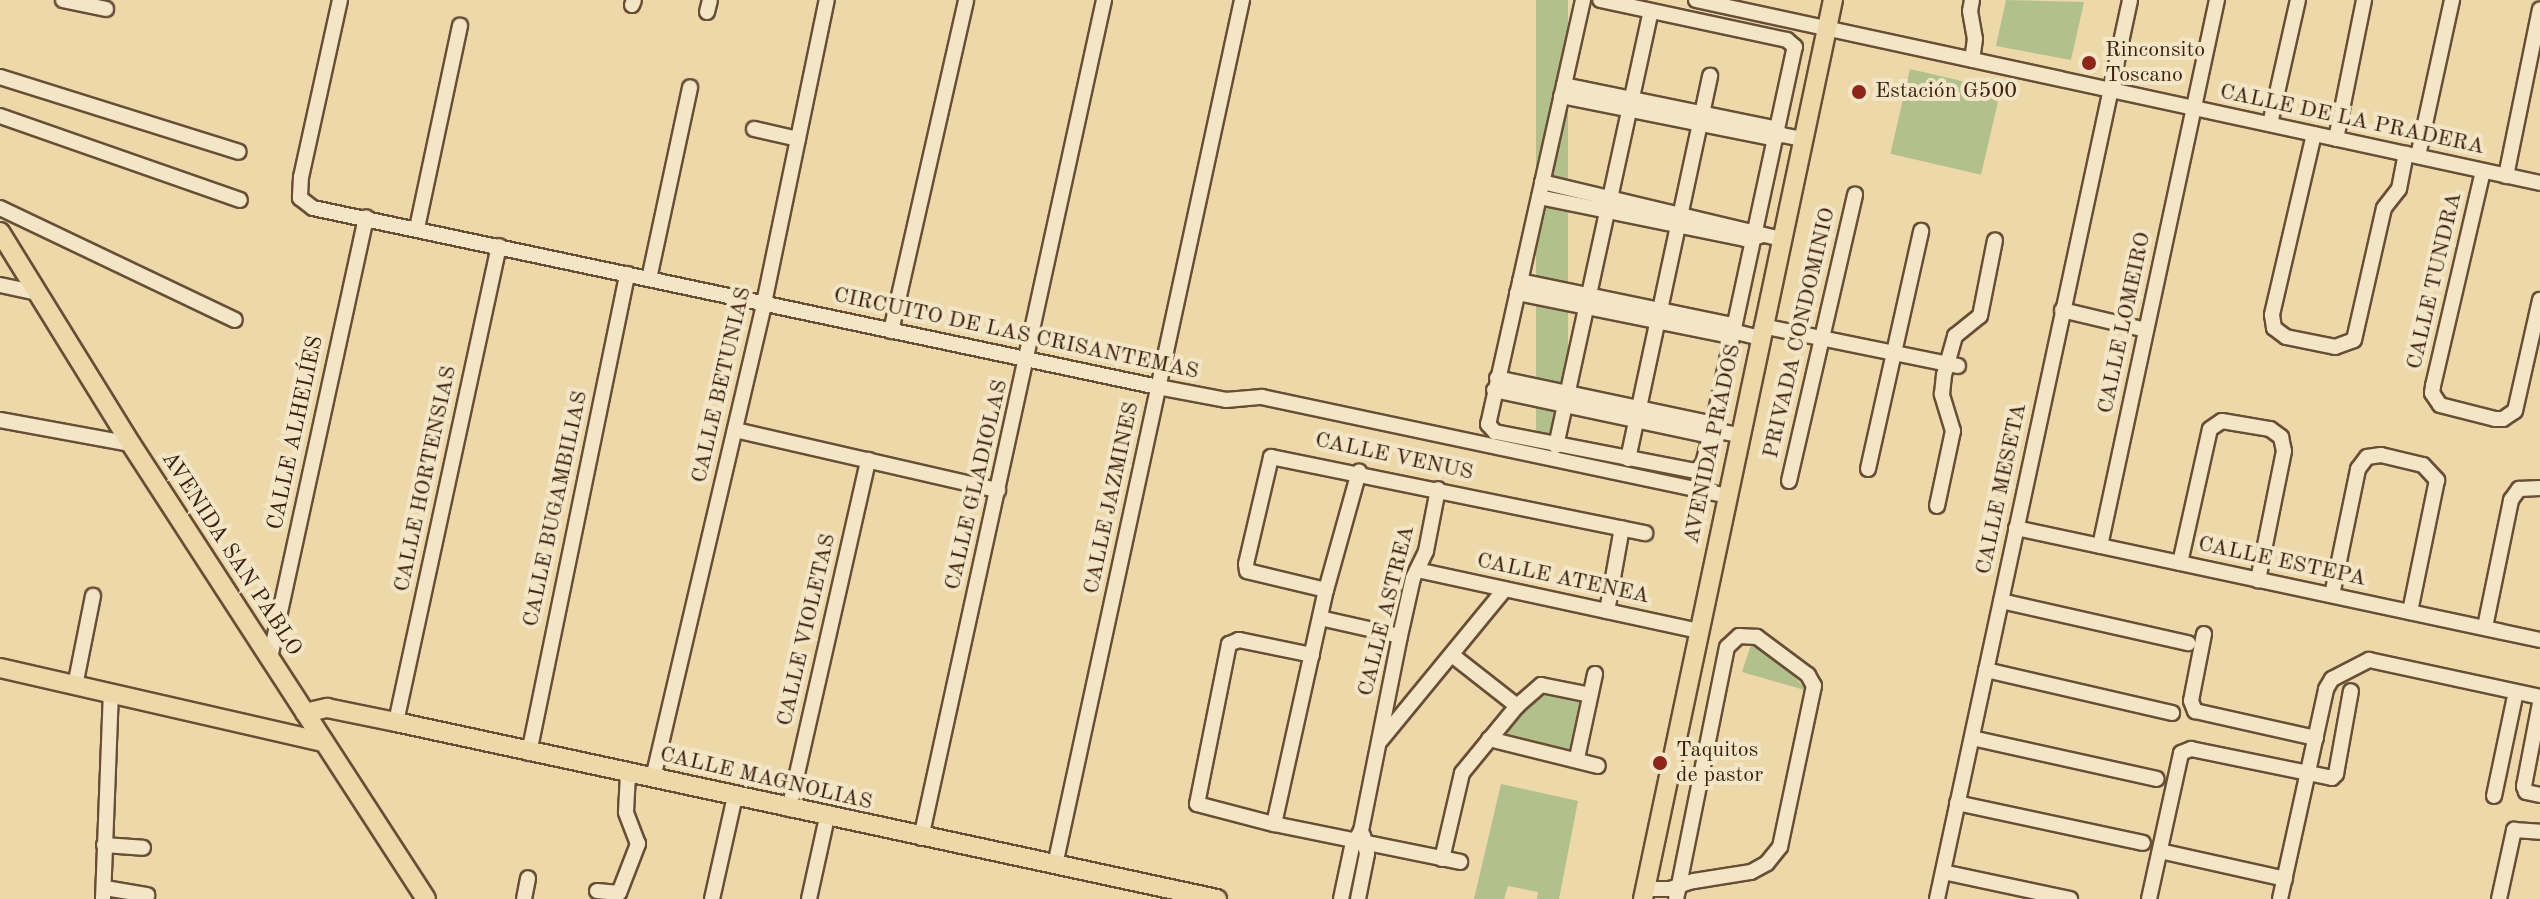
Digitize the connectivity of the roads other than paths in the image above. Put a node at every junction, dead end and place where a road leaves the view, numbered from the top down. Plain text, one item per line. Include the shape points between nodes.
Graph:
1 (63, 0) edge
2 (340, 0) edge
3 (827, 0) edge
4 (966, 0) edge
5 (1104, 0) edge
6 (1242, 0) edge
7 (1583, 0) edge
8 (1600, 0) edge
9 (1696, 0) edge
10 (1833, 0) edge
11 (1972, 0) edge
12 (2130, 0) edge
13 (2217, 0) edge
14 (2298, 0) edge
15 (2364, 0) edge
16 (2452, 0) edge
17 (106, 9) dead end
18 (2540, 9) edge
19 (1651, 11) junction
20 (460, 26) dead end
21 (1827, 28) junction
22 (1972, 60) junction
23 (1710, 76) dead end
24 (0, 77) edge
25 (690, 87) dead end
26 (2110, 89) junction
27 (1563, 90) junction
28 (1630, 104) junction
29 (2194, 108) junction
30 (0, 116) edge
31 (1701, 119) junction
32 (2270, 124) junction
33 (754, 129) dead end
34 (1779, 134) junction
35 (2314, 134) junction
36 (798, 139) junction
37 (1802, 139) junction
38 (2336, 139) junction
39 (239, 152) dead end
40 (2412, 155) junction
41 (2483, 171) junction
42 (2506, 176) junction
43 (2540, 183) edge
44 (1541, 190) junction
45 (1855, 195) dead end
46 (240, 200) dead end
47 (1608, 204) junction
48 (0, 208) edge
49 (366, 217) junction
50 (1679, 220) junction
51 (417, 228) junction
52 (1921, 231) dead end
53 (0, 232) edge
54 (1756, 236) junction
55 (1781, 239) junction
56 (1995, 240) dead end
57 (499, 246) junction
58 (627, 274) junction
59 (649, 279) junction
60 (0, 285) edge
61 (1518, 287) junction
62 (37, 293) junction
63 (2540, 300) edge
64 (1588, 301) junction
65 (764, 303) junction
66 (2062, 310) junction
67 (1658, 315) junction
68 (235, 320) dead end
69 (2146, 330) junction
70 (891, 331) junction
71 (1733, 332) junction
72 (1761, 332) junction
73 (1823, 338) junction
74 (1895, 353) junction
75 (1028, 359) junction
76 (1952, 365) junction
77 (1496, 384) junction
78 (1158, 387) junction
79 (1566, 399) junction
80 (1637, 413) junction
81 (0, 420) edge
82 (735, 430) junction
83 (1714, 430) junction
84 (1738, 435) junction
85 (131, 444) junction
86 (1556, 446) junction
87 (1628, 459) junction
88 (868, 460) junction
89 (1868, 469) dead end
90 (1359, 472) junction
91 (1789, 481) dead end
92 (2540, 488) edge
93 (1438, 489) junction
94 (998, 490) junction
95 (1726, 496) junction
96 (1937, 506) dead end
97 (1622, 528) junction
98 (2016, 528) junction
99 (1645, 533) dead end
100 (2100, 546) junction
101 (2180, 563) junction
102 (1417, 570) junction
103 (2258, 580) junction
104 (1505, 589) junction
105 (1326, 590) junction
106 (2332, 595) junction
107 (93, 596) dead end
108 (2001, 601) junction
109 (1607, 611) junction
110 (2410, 612) junction
111 (1320, 618) junction
112 (2485, 627) junction
113 (1700, 631) junction
114 (2204, 634) dead end
115 (1400, 636) junction
116 (2540, 640) edge
117 (2188, 643) dead end
118 (1312, 655) junction
119 (1452, 655) junction
120 (270, 658) junction
121 (0, 668) edge
122 (1986, 670) junction
123 (1595, 674) dead end
124 (75, 686) junction
125 (2351, 691) dead end
126 (2516, 692) junction
127 (111, 694) junction
128 (1590, 695) junction
129 (2540, 700) edge
130 (1517, 706) junction
131 (305, 713) junction
132 (2172, 713) dead end
133 (396, 722) junction
134 (1972, 738) junction
135 (2316, 738) junction
136 (1489, 739) junction
137 (323, 742) junction
138 (1378, 743) junction
139 (529, 753) junction
140 (1577, 758) junction
141 (1598, 766) dead end
142 (628, 773) junction
143 (2308, 774) junction
144 (653, 778) junction
145 (2157, 779) dead end
146 (2540, 795) edge
147 (735, 796) junction
148 (2494, 796) dead end
149 (1957, 803) junction
150 (789, 809) junction
151 (827, 817) junction
152 (1274, 824) junction
153 (2540, 832) edge
154 (921, 838) junction
155 (1360, 838) junction
156 (2143, 843) dead end
157 (104, 845) junction
158 (143, 848) dead end
159 (2160, 851) junction
160 (1442, 859) junction
161 (1460, 862) dead end
162 (1055, 865) junction
163 (1943, 872) junction
164 (528, 878) dead end
165 (2285, 879) junction
166 (597, 891) dead end
167 (1677, 893) edge
168 (104, 894) edge
169 (1166, 894) edge
170 (1644, 894) edge
171 (147, 895) dead end
172 (1187, 896) edge
173 (426, 899) edge
174 (524, 899) edge
175 (712, 899) edge
176 (809, 899) edge
177 (1217, 899) edge
178 (1341, 899) edge
179 (1358, 899) edge
180 (1937, 899) edge
181 (2070, 899) edge
182 (2149, 899) edge
183 (2280, 899) edge
184 (2499, 899) edge

1 - 17 street
2 - 49 street, CIRCUITO DE LAS CRISANTEMAS via 300,198 313,208
3 - 36 street, CALLE BETUNIAS
4 - 70 street
5 - 75 street, CALLE GLADIOLAS
6 - 78 street, CALLE JAZMINES
7 - 27 street
8 - 19 street
9 - 21 street, CALLE DE LA PRADERA
10 - 21 main road, AVENIDA PRADOS
11 - 22 street
12 - 26 street, CALLE MESETA
13 - 29 street, CALLE LOMEIRO
14 - 32 street
15 - 38 street
16 - 40 street
18 - 42 street
19 - 28 street
19 - 34 street via 1791,41 1795,51
20 - 51 street
21 - 22 street, CALLE DE LA PRADERA
21 - 37 main road, AVENIDA PRADOS
22 - 26 street, CALLE DE LA PRADERA
23 - 31 street
24 - 39 street
25 - 59 street
26 - 29 street, CALLE DE LA PRADERA
26 - 66 street, CALLE MESETA
27 - 28 street
27 - 44 street
28 - 31 street
28 - 47 street
29 - 32 street, CALLE DE LA PRADERA
29 - 69 street, CALLE LOMEIRO
30 - 46 street
31 - 34 street
31 - 50 street
32 - 35 street, CALLE DE LA PRADERA
33 - 36 street
34 - 37 street
34 - 54 street
35 - 38 street, CALLE DE LA PRADERA
35 - 40 street via 2272,315 2279,334 2335,347 2354,340 2384,208 2399,189
36 - 65 street, CALLE BETUNIAS
37 - 55 main road, AVENIDA PRADOS
38 - 40 street, CALLE DE LA PRADERA
40 - 41 street, CALLE DE LA PRADERA
41 - 42 street, CALLE DE LA PRADERA
41 - 63 street, CALLE TUNDRA via 2433,386 2435,400 2447,408 2495,419 2510,416 2518,405
42 - 43 street, CALLE DE LA PRADERA
44 - 47 street
44 - 61 street
45 - 73 street, PRIVADA CONDOMINIO
47 - 50 street
47 - 64 street
48 - 68 street
49 - 51 street, CIRCUITO DE LAS CRISANTEMAS
49 - 120 street, CALLE ALHELÍES
50 - 54 street
50 - 67 street
51 - 57 street, CIRCUITO DE LAS CRISANTEMAS
52 - 74 street
53 - 62 main road, AVENIDA SAN PABLO
54 - 55 street
54 - 71 street
55 - 72 main road, AVENIDA PRADOS
56 - 76 street via 1978,320 1955,336
57 - 58 street, CIRCUITO DE LAS CRISANTEMAS
57 - 133 street, CALLE HORTENSIAS
58 - 59 street, CIRCUITO DE LAS CRISANTEMAS
58 - 139 street, CALLE BUGAMBILIAS
59 - 65 street, CIRCUITO DE LAS CRISANTEMAS
60 - 62 street
61 - 64 street
61 - 77 street
62 - 85 main road, AVENIDA SAN PABLO
64 - 67 street
64 - 79 street
65 - 70 street, CIRCUITO DE LAS CRISANTEMAS
65 - 82 street, CALLE BETUNIAS
66 - 69 street
66 - 98 street, CALLE MESETA
67 - 71 street
67 - 80 street
69 - 100 street, CALLE LOMEIRO
70 - 75 street, CIRCUITO DE LAS CRISANTEMAS
71 - 72 street
71 - 83 street
72 - 73 street
72 - 84 main road, AVENIDA PRADOS
73 - 74 street
73 - 91 street, PRIVADA CONDOMINIO
74 - 76 street
74 - 89 street
75 - 78 street, CIRCUITO DE LAS CRISANTEMAS
75 - 94 street, CALLE GLADIOLAS
76 - 96 street via 1942,394 1953,431
77 - 79 street
77 - 86 street via 1488,421 1492,430
78 - 95 street, CIRCUITO DE LAS CRISANTEMAS via 1226,400 1262,397
78 - 162 street, CALLE JAZMINES
79 - 80 street
79 - 86 street
80 - 83 street
80 - 87 street
81 - 85 street
82 - 88 street
82 - 144 street, CALLE BETUNIAS
83 - 84 street
83 - 87 street via 1696,471
84 - 95 main road, AVENIDA PRADOS
85 - 120 main road, AVENIDA SAN PABLO
86 - 87 street
88 - 94 street
88 - 150 street, CALLE VIOLETAS
90 - 93 street, CALLE VENUS
90 - 105 street
90 - 105 street, CALLE VENUS via 1278,456 1267,463 1247,571
92 - 112 street via 2519,489 2511,500
93 - 97 street, CALLE VENUS
93 - 102 street, CALLE ASTREA
94 - 154 street, CALLE GLADIOLAS
95 - 113 main road, AVENIDA PRADOS
97 - 99 street, CALLE VENUS
97 - 109 street
98 - 100 street, CALLE ESTEPA
98 - 108 street, CALLE MESETA
100 - 101 street, CALLE ESTEPA
101 - 103 street, CALLE ESTEPA
101 - 103 street via 2210,429 2222,421 2270,429 2281,437 2284,451
102 - 104 street, CALLE ATENEA
102 - 115 street, CALLE ASTREA
103 - 106 street, CALLE ESTEPA
104 - 109 street, CALLE ATENEA
104 - 119 street, CALLE ASTREA
105 - 111 street
106 - 110 street, CALLE ESTEPA
106 - 110 street via 2358,469 2367,457 2381,455 2423,465 2437,480
107 - 124 street
108 - 117 street
108 - 122 street, CALLE MESETA
109 - 113 street, CALLE ATENEA
110 - 112 street, CALLE ESTEPA
111 - 115 street
111 - 118 street
112 - 116 street, CALLE ESTEPA
113 - 170 main road, AVENIDA PRADOS
114 - 135 street via 2191,701 2195,711
115 - 138 street, CALLE ASTREA
118 - 152 street
118 - 152 street via 1239,640 1228,647 1196,801 1203,808
119 - 130 street
119 - 138 street, CALLE ASTREA
120 - 131 main road, AVENIDA SAN PABLO
121 - 124 main road
122 - 132 street
122 - 134 street, CALLE MESETA
123 - 128 street
124 - 127 main road
125 - 143 street via 2335,776
126 - 129 street
126 - 135 street via 2365,660 2329,682
126 - 148 street
127 - 137 main road
127 - 157 street
128 - 130 street via 1541,685
128 - 140 street
129 - 146 street via 2524,786 2526,792
130 - 136 street
131 - 133 main road, CALLE MAGNOLIAS via 327,708
131 - 137 main road, AVENIDA SAN PABLO
133 - 139 main road, CALLE MAGNOLIAS
134 - 145 street
134 - 149 street, CALLE MESETA
135 - 143 street
136 - 140 street
136 - 160 street via 1461,775
137 - 173 main road, AVENIDA SAN PABLO
138 - 155 street, CALLE ASTREA
139 - 142 main road, CALLE MAGNOLIAS
140 - 141 street
142 - 144 main road, CALLE MAGNOLIAS
142 - 166 street via 626,812 638,844 619,893
143 - 159 street via 2184,751
143 - 165 street
144 - 147 main road, CALLE MAGNOLIAS
147 - 150 main road, CALLE MAGNOLIAS
147 - 175 street
149 - 156 street
149 - 163 street, CALLE MESETA
150 - 151 main road, CALLE MAGNOLIAS
151 - 154 main road, CALLE MAGNOLIAS
151 - 176 street
152 - 155 street
153 - 184 street via 2514,830
154 - 162 main road, CALLE MAGNOLIAS
155 - 160 street
155 - 178 street, CALLE ASTREA
155 - 179 street, CALLE ASTREA
157 - 158 street
157 - 168 street
159 - 165 street
159 - 182 street
160 - 161 street
162 - 169 main road, CALLE MAGNOLIAS
163 - 180 street, CALLE MESETA
163 - 181 street
164 - 174 street
165 - 183 street
167 - 167 street via 1727,647 1739,636 1757,637 1808,675 1814,691 1780,847 1774,858 1751,872
167 - 170 street
168 - 171 street
169 - 172 main road, CALLE MAGNOLIAS
172 - 177 main road, CALLE MAGNOLIAS

